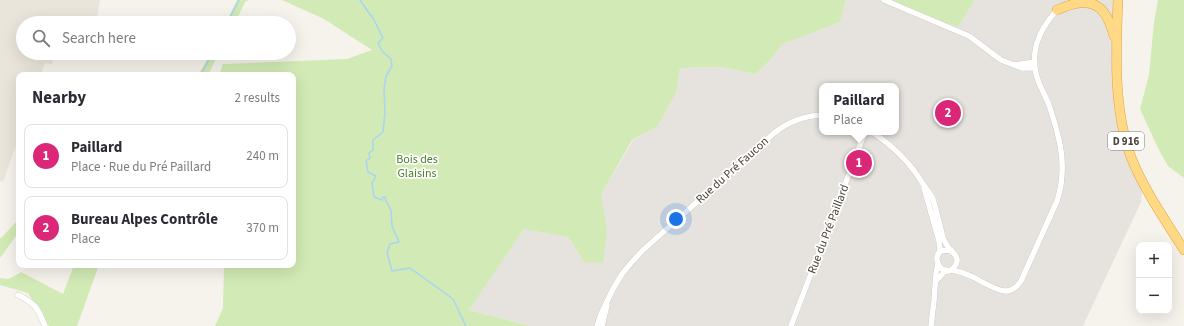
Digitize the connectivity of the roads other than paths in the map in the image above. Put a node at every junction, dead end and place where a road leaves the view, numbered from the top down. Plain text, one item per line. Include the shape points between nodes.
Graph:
1 (884, 0) edge
2 (1064, 0) edge
3 (1068, 0) edge
4 (1118, 0) edge
5 (1124, 0) edge
6 (1057, 10) junction
7 (1116, 42) junction
8 (1035, 65) junction
9 (1118, 78) junction
10 (819, 115) edge
11 (864, 135) edge
12 (876, 135) edge
13 (923, 184) junction
14 (1184, 250) edge
15 (951, 251) junction
16 (938, 255) junction
17 (957, 262) junction
18 (938, 264) junction
19 (948, 270) junction
20 (968, 274) junction
21 (936, 281) junction
22 (18, 295) dead end
23 (608, 299) junction
24 (45, 326) edge
25 (597, 326) edge
26 (602, 326) edge
27 (791, 326) edge
28 (931, 326) edge

1 - 8 street via 968,36 995,57 1012,65 1022,68
2 - 6 highway
3 - 6 highway
4 - 7 highway, D 916
5 - 9 highway, D 916
6 - 7 highway via 1081,3 1097,6 1108,17
6 - 8 street via 1039,36
7 - 9 highway, D 916
8 - 20 street via 1061,148 1060,193 1016,287 1003,291
9 - 14 highway, D 916 via 1118,100 1131,157 1140,178
10 - 23 street, Rue du Pré Faucon via 792,122 767,139 642,252 622,274
11 - 27 street, Rue du Pré Paillard
12 - 13 street via 907,160
13 - 15 street via 932,198 944,240
13 - 16 street via 939,241
15 - 16 street via 944,250
15 - 17 street via 956,255
16 - 18 street
17 - 19 street via 955,267
17 - 20 street
18 - 19 street
18 - 21 street
19 - 20 street
19 - 21 street
21 - 28 street
22 - 24 street via 34,304
23 - 25 street, Rue du Pré Faucon
23 - 26 street, Rue du Pré Faucon

